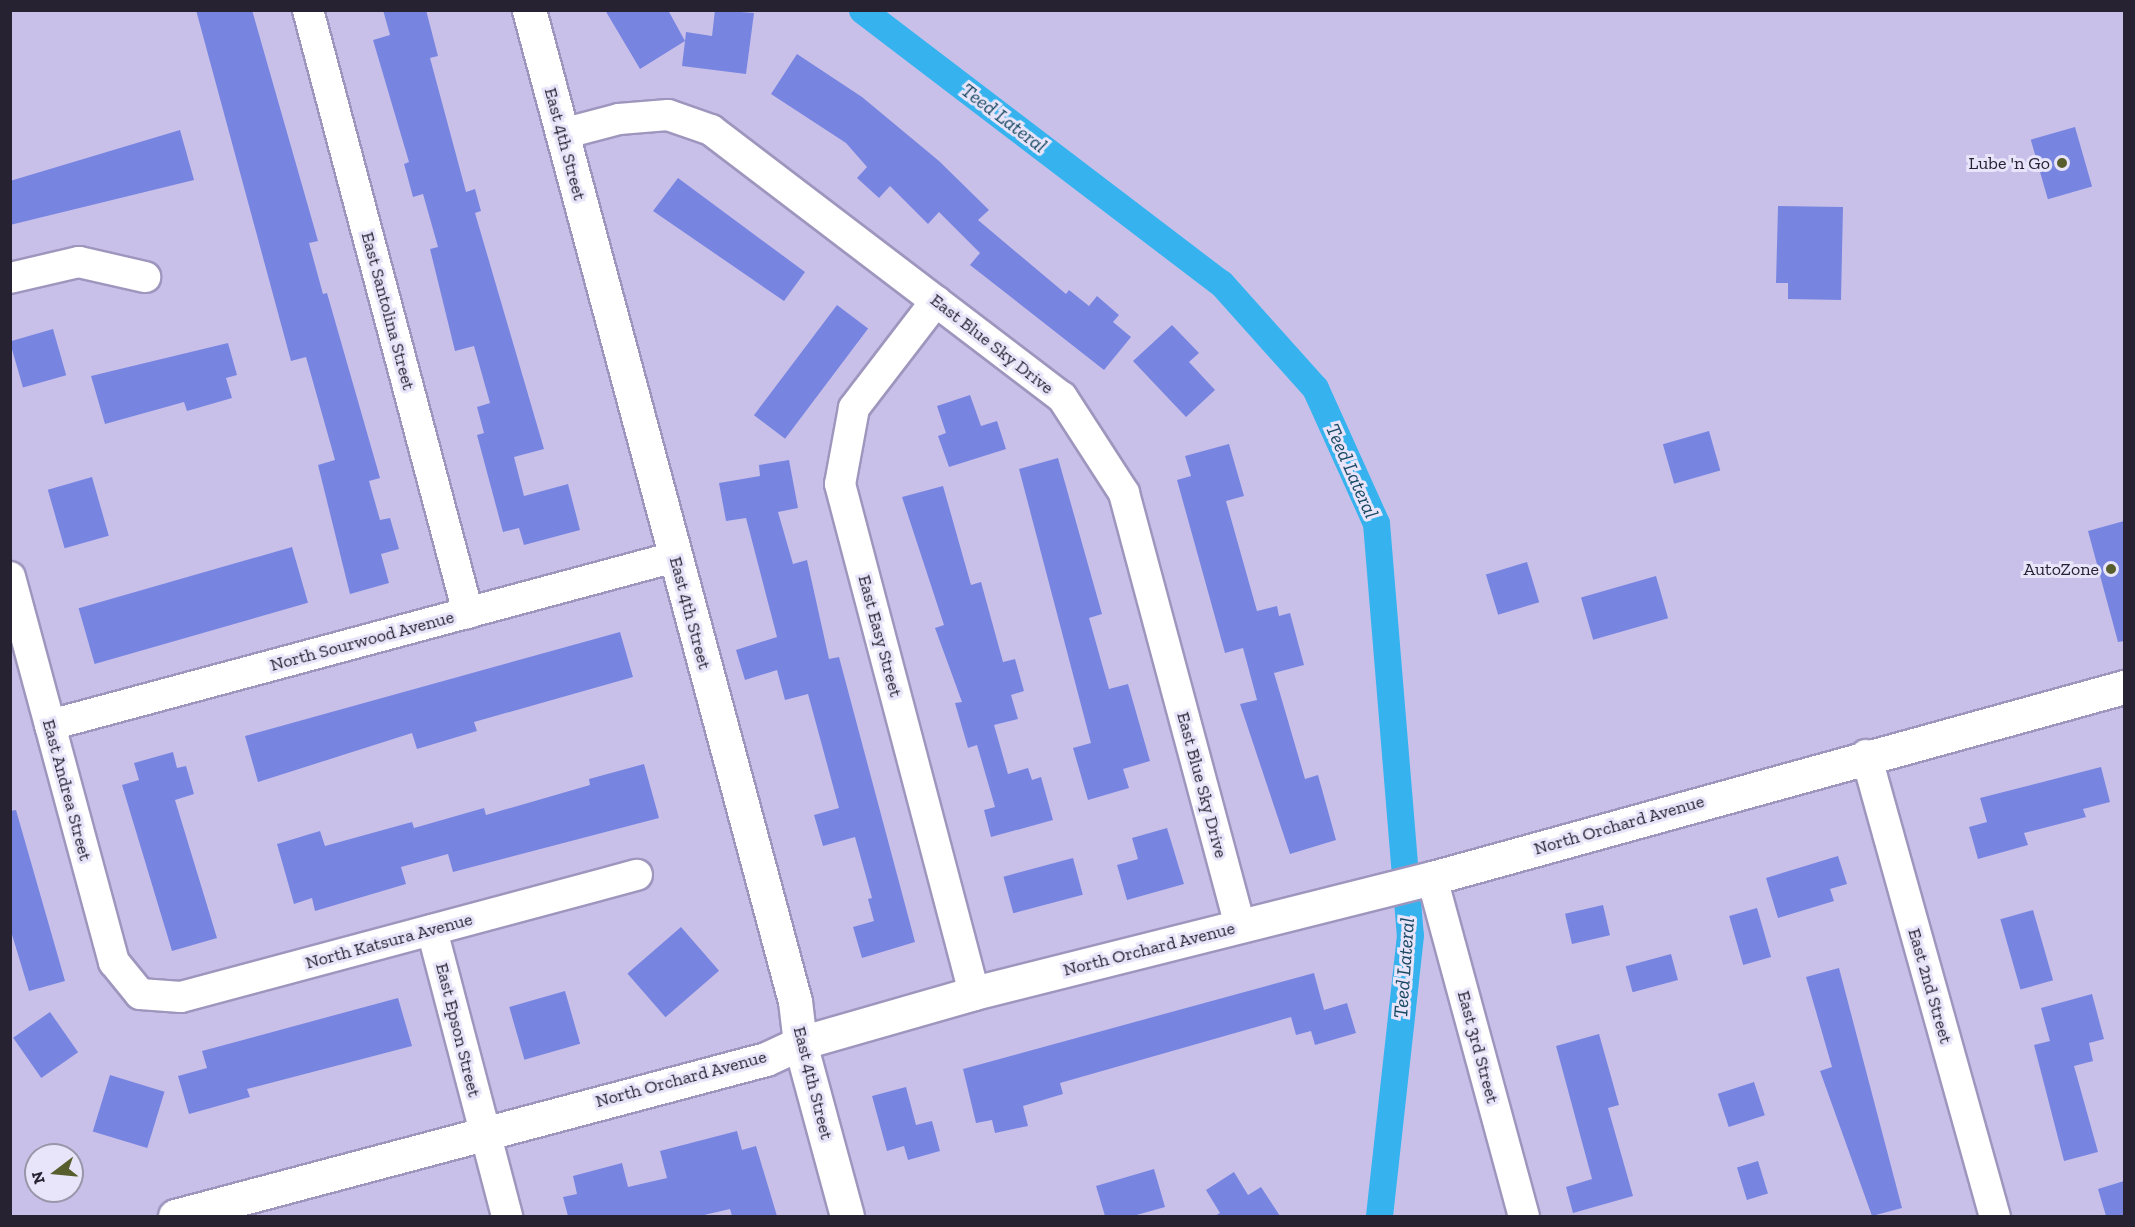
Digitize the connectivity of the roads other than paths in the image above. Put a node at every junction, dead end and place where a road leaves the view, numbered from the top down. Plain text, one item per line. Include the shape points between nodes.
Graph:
1 (308, 10) edge
2 (529, 10) edge
3 (562, 134) junction
4 (145, 277) dead end
5 (10, 278) edge
6 (936, 301) junction
7 (675, 557) junction
8 (10, 577) edge
9 (468, 613) junction
10 (2124, 687) edge
11 (50, 725) junction
12 (1866, 755) junction
13 (637, 875) dead end
14 (1417, 882) junction
15 (1240, 927) junction
16 (432, 930) junction
17 (974, 993) junction
18 (140, 994) joint
19 (800, 1044) junction
20 (484, 1131) junction
21 (175, 1216) edge
22 (507, 1216) edge
23 (848, 1216) edge
24 (1524, 1216) edge
25 (1995, 1216) edge

1 - 9 street, East Santolina Street
2 - 3 street, East 4th Street
3 - 6 street, East Blue Sky Drive via 619,119 668,115 711,130
3 - 7 street, East 4th Street
4 - 5 street via 79,262
6 - 15 street, East Blue Sky Drive via 1062,398 1124,493
6 - 17 street, East Easy Street via 854,408 840,484
7 - 9 street, North Sourwood Avenue
7 - 19 street, East 4th Street via 795,1001
8 - 11 street, East Andrea Street
9 - 11 street, North Sourwood Avenue
10 - 12 street, North Orchard Avenue
11 - 18 street, East Andrea Street via 114,962
12 - 14 street, North Orchard Avenue
12 - 25 street, East 2nd Street
13 - 16 street, North Katsura Avenue
14 - 15 street, North Orchard Avenue
14 - 24 street, East 3rd Street
15 - 17 street, North Orchard Avenue
16 - 18 street, North Katsura Avenue via 181,997
16 - 20 street, East Epson Street
17 - 19 street, North Orchard Avenue
19 - 20 street, North Orchard Avenue via 766,1059
19 - 23 street, East 4th Street
20 - 21 street, North Orchard Avenue
20 - 22 street, East Epson Street

